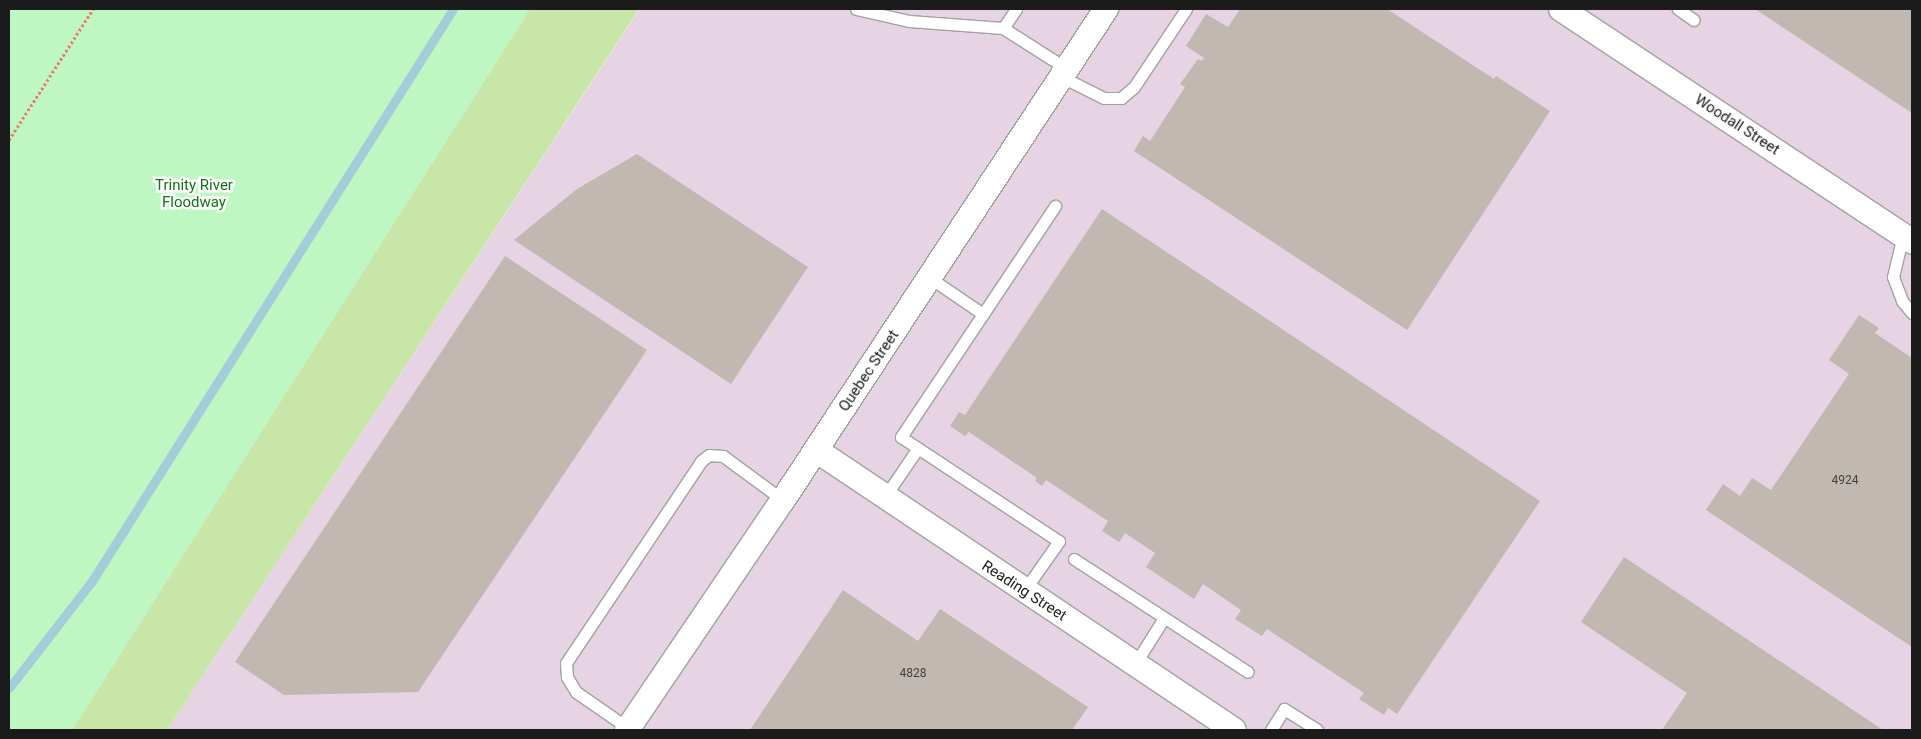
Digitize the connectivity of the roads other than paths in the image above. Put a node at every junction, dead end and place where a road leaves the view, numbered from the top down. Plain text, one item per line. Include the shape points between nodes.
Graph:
1 (856, 9) edge
2 (1016, 9) edge
3 (1106, 9) edge
4 (1186, 9) edge
5 (1562, 9) edge
6 (1678, 9) edge
7 (1694, 20) dead end
8 (1003, 28) junction
9 (1065, 73) junction
10 (1055, 206) dead end
11 (1908, 238) edge
12 (930, 278) junction
13 (1912, 313) edge
14 (983, 314) junction
15 (918, 448) junction
16 (816, 450) junction
17 (884, 498) junction
18 (783, 500) junction
19 (1074, 559) dead end
20 (1024, 591) junction
21 (1164, 618) junction
22 (1134, 664) junction
23 (1248, 672) dead end
24 (627, 729) edge
25 (1234, 730) edge
26 (1271, 730) edge
27 (1318, 730) edge

1 - 8 lane via 909,21
2 - 8 lane
3 - 9 street, Quebec Street
4 - 9 lane via 1134,87 1121,98 1104,98
5 - 11 street, Woodall Street
6 - 7 lane
8 - 9 lane
9 - 12 street, Quebec Street
10 - 14 lane
11 - 13 lane via 1893,277 1902,301
12 - 14 lane
12 - 16 street, Quebec Street
14 - 15 lane via 901,437
15 - 17 lane
15 - 20 lane via 1059,541
16 - 17 street, Reading Street
16 - 18 street, Quebec Street
17 - 20 street, Reading Street
18 - 24 street, Quebec Street
18 - 24 lane via 722,456 709,455 701,462 566,663 567,677 576,692
19 - 21 lane
20 - 22 street, Reading Street
21 - 22 lane
21 - 23 lane
22 - 25 street, Reading Street
26 - 27 lane via 1284,709

